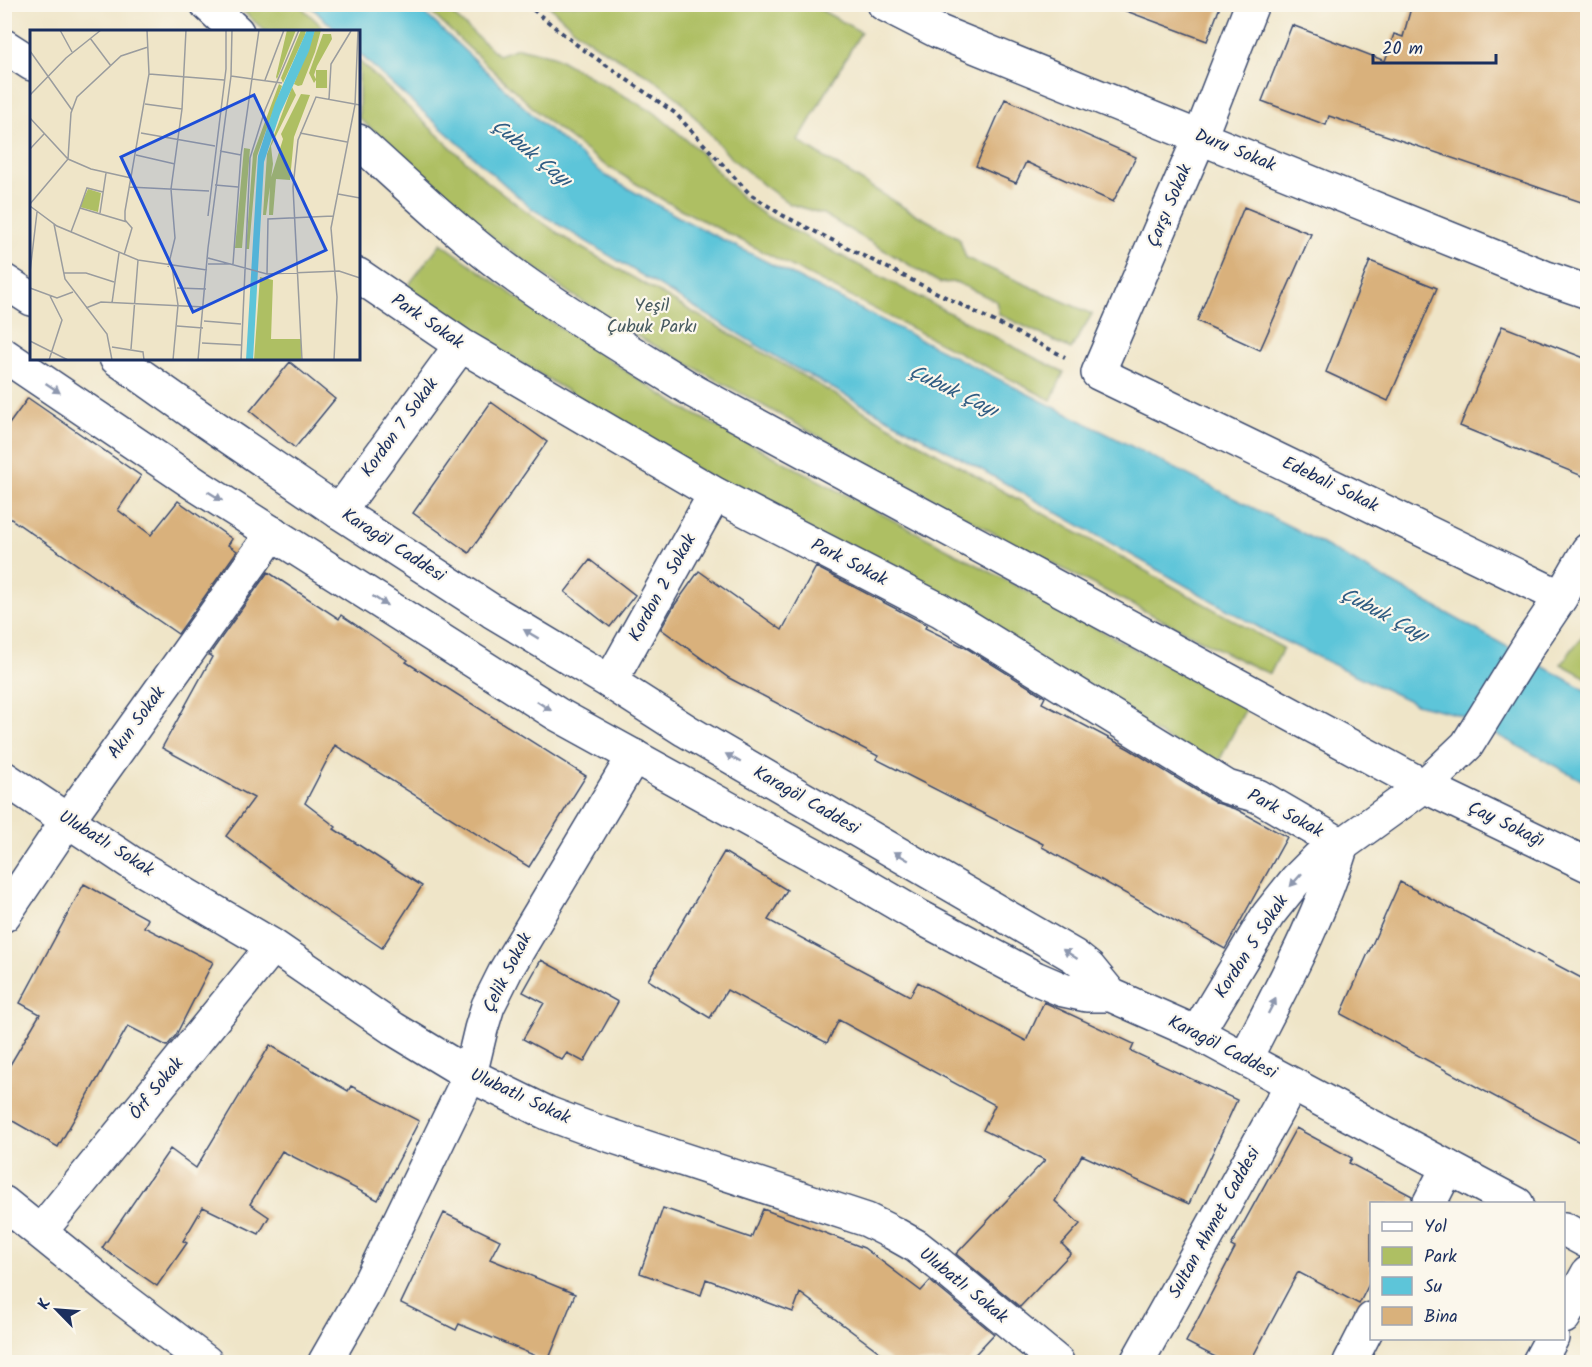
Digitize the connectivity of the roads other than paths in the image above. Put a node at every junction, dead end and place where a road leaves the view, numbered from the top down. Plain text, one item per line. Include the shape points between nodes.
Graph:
1 (207, 4) edge
2 (885, 4) edge
3 (1252, 4) edge
4 (235, 30) edge
5 (4, 46) edge
6 (30, 62) edge
7 (1200, 137) junction
8 (360, 143) edge
9 (360, 276) edge
10 (4, 281) edge
11 (1587, 292) edge
12 (30, 298) edge
13 (461, 345) junction
14 (4, 355) edge
15 (119, 360) edge
16 (1098, 374) joint
17 (715, 494) junction
18 (339, 512) junction
19 (273, 533) junction
20 (1587, 550) edge
21 (1561, 597) junction
22 (610, 682) junction
23 (634, 756) junction
24 (4, 778) edge
25 (1424, 786) junction
26 (67, 820) junction
27 (1342, 845) junction
28 (1587, 865) edge
29 (4, 915) edge
30 (273, 946) junction
31 (1111, 995) junction
32 (1197, 1034) junction
33 (1245, 1059) junction
34 (470, 1075) junction
35 (1292, 1084) junction
36 (1448, 1167) junction
37 (1430, 1202) edge
38 (1515, 1202) edge
39 (4, 1203) edge
40 (1565, 1230) edge
41 (41, 1231) junction
42 (1587, 1242) edge
43 (1587, 1273) edge
44 (1565, 1313) edge
45 (1370, 1321) edge
46 (1551, 1340) edge
47 (206, 1362) edge
48 (325, 1362) edge
49 (1057, 1362) edge
50 (1137, 1362) edge
51 (1350, 1362) edge
52 (1539, 1362) edge

1 - 4 street
2 - 7 street, Duru Sokak via 936,31
3 - 7 street, Çarşı Sokak
5 - 6 street
7 - 11 street, Duru Sokak
7 - 16 street, Çarşı Sokak
8 - 25 street, Çay Sokağı via 518,278 695,392
9 - 13 street, Park Sokak
10 - 12 street
13 - 17 street, Park Sokak
13 - 18 street, Kordon 7 Sokak
14 -> 19 street
15 - 18 street, Karagöl Caddesi
16 - 21 street, Edebali Sokak
17 - 22 street, Kordon 2 Sokak
17 - 27 street, Park Sokak via 940,610 1227,787 1258,796
22 -> 18 street, Karagöl Caddesi
19 -> 23 street via 556,714
19 - 26 street, Akın Sokak
20 - 21 street, Kordon 5 Sokak
21 - 25 street, Kordon 5 Sokak via 1467,745
31 -> 22 street, Karagöl Caddesi via 1074,956 685,730
23 - 31 street via 1035,978 1063,990
23 - 34 street, Çelik Sokak via 506,970 488,1006
24 - 26 street, Ulubatlı Sokak
25 - 27 street, Kordon 5 Sokak
25 - 28 street, Çay Sokağı
26 - 29 street, Akın Sokak
26 - 30 street, Ulubatlı Sokak
27 -> 32 street, Kordon 5 Sokak via 1318,858 1268,915
33 -> 27 street via 1305,941
30 - 34 street, Ulubatlı Sokak via 394,1029
30 - 41 street, Örf Sokak
31 - 32 street, Karagöl Caddesi
32 - 33 street, Karagöl Caddesi
33 - 35 street, Karagöl Caddesi
34 - 48 street, Çelik Sokak via 364,1294
34 - 49 street, Ulubatlı Sokak via 587,1128 867,1220 916,1246
35 - 36 street, Karagöl Caddesi
35 - 50 street, Sultan Ahmet Caddesi
36 - 37 street
36 - 38 street, Karagöl Caddesi
39 - 41 street
40 - 42 street
41 - 47 street
43 - 44 street
45 - 51 street
46 - 52 street

